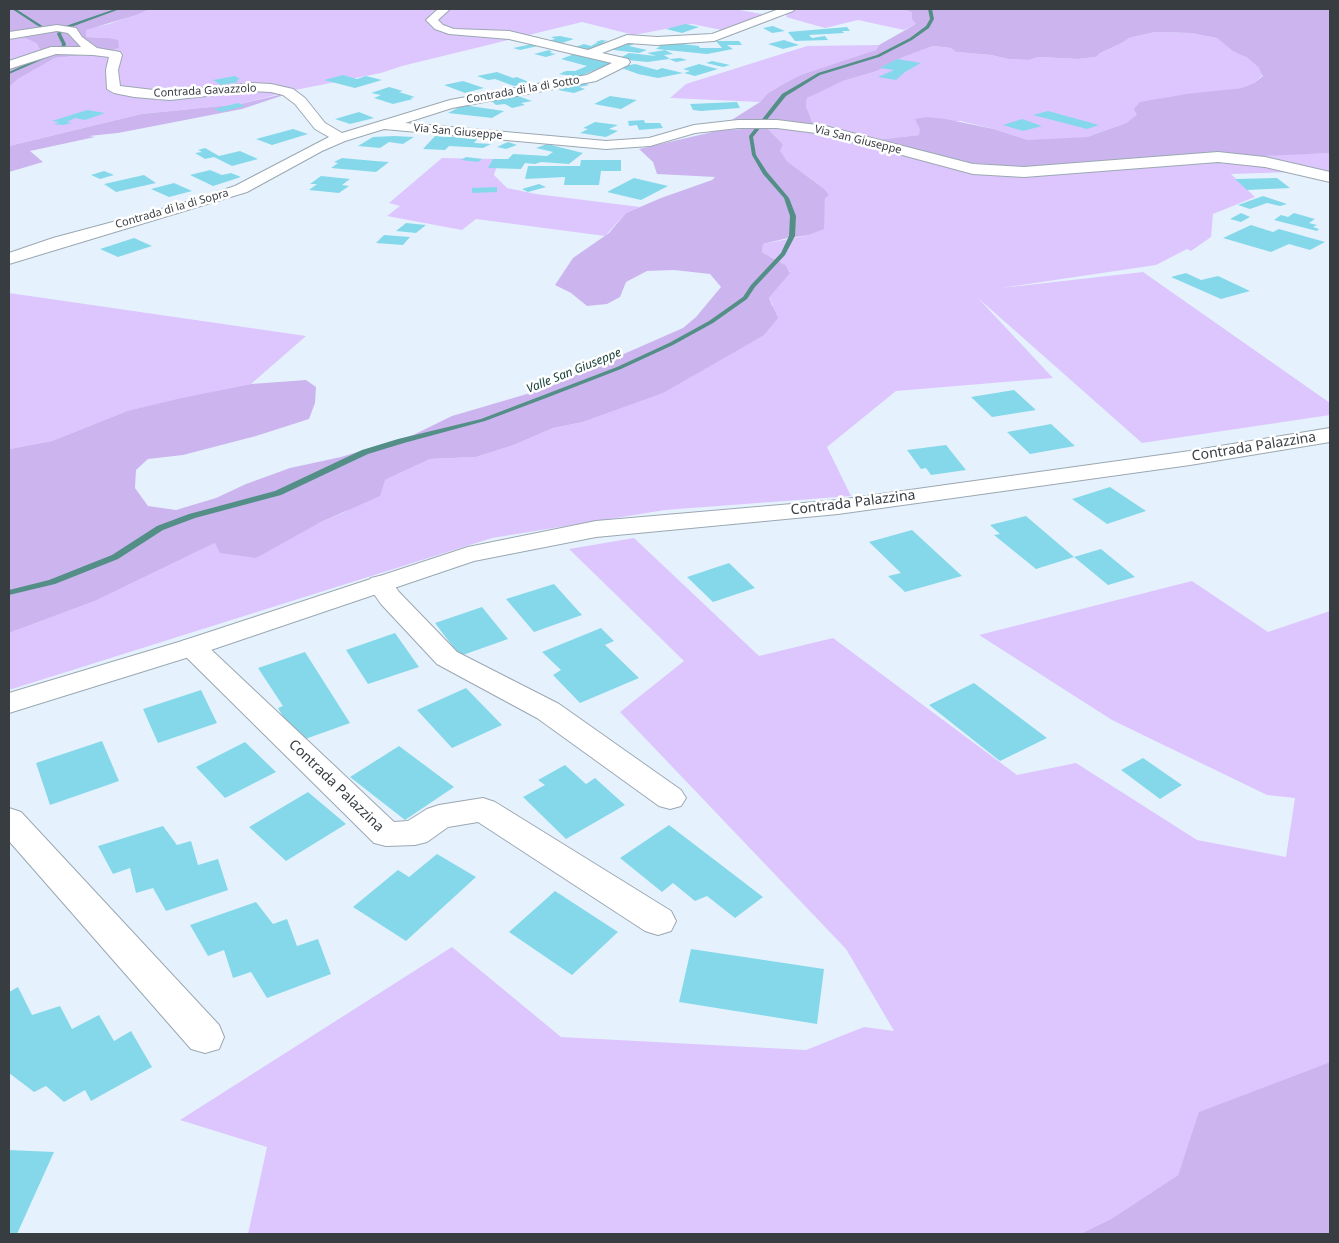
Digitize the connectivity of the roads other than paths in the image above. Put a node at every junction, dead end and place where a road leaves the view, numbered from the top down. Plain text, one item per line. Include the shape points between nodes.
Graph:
1 (445, 9) edge
2 (789, 9) edge
3 (9, 35) edge
4 (93, 51) junction
5 (588, 54) junction
6 (9, 65) edge
7 (384, 125) junction
8 (340, 138) junction
9 (1330, 177) edge
10 (9, 259) edge
11 (1330, 435) edge
12 (380, 584) junction
13 (192, 647) junction
14 (9, 703) edge
15 (670, 798) dead end
16 (9, 820) edge
17 (658, 921) dead end
18 (205, 1037) dead end

1 - 5 street via 432,20 439,27 453,32 509,36
2 - 5 street via 714,37 657,41 627,39
3 - 4 street, Contrada Gavazzolo via 66,28
4 - 6 street via 55,50
4 - 8 street, Contrada Gavazzolo via 116,55 112,70 114,89 170,96 271,88 288,92 300,101 320,126
5 - 7 street, Contrada di la di Sotto via 624,62 591,78 450,104
7 - 8 street, Contrada di la di Sopra
7 - 9 street, Via San Giuseppe via 606,145 650,142 694,129 777,124 825,130 973,168 1024,172 1218,157 1265,162
8 - 10 street, Contrada di la di Sopra via 241,189
11 - 12 street, Contrada Palazzina via 1190,458 838,506 596,529 468,555
12 - 13 street, Contrada Palazzina
12 - 15 street via 447,658 548,710
13 - 14 street, Contrada Palazzina
13 - 17 street, Contrada Palazzina via 386,834 415,834 439,817 483,810
16 - 18 street

